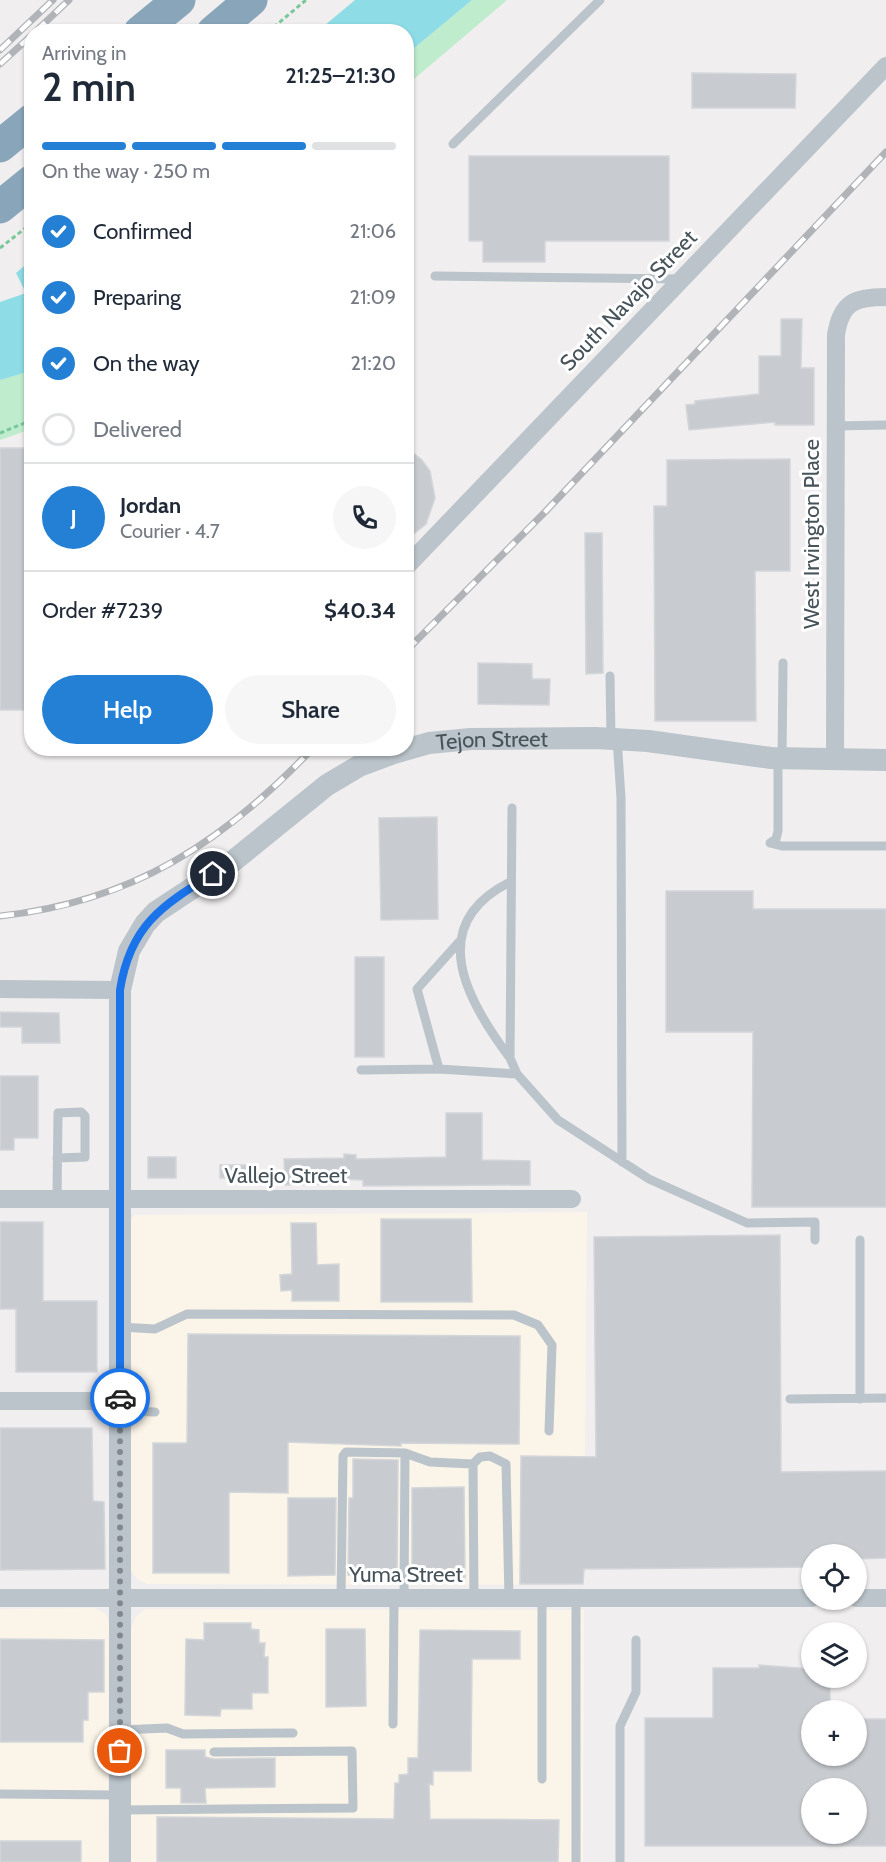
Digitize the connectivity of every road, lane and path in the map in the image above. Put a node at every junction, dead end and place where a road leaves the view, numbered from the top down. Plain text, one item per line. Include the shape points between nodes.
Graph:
1 (179, 0) edge
2 (251, 0) edge
3 (306, 0) edge
4 (600, 0) edge
5 (150, 24) edge
6 (222, 24) edge
7 (278, 24) edge
8 (886, 66) edge
9 (24, 126) edge
10 (453, 144) dead end
11 (0, 146) edge
12 (24, 188) edge
13 (0, 207) edge
14 (24, 229) edge
15 (0, 248) edge
16 (435, 276) dead end
17 (681, 279) junction
18 (886, 297) edge
19 (24, 423) edge
20 (886, 425) edge
21 (835, 426) junction
22 (0, 433) edge
23 (414, 559) edge
24 (783, 663) dead end
25 (610, 676) dead end
26 (614, 738) junction
27 (414, 748) edge
28 (385, 756) edge
29 (780, 759) junction
30 (835, 760) junction
31 (886, 760) edge
32 (512, 808) dead end
33 (886, 846) edge
34 (510, 882) junction
35 (459, 942) junction
36 (0, 989) edge
37 (120, 990) junction
38 (510, 1058) junction
39 (439, 1069) junction
40 (362, 1070) dead end
41 (517, 1074) junction
42 (57, 1158) junction
43 (622, 1162) junction
44 (0, 1199) edge
45 (57, 1199) junction
46 (119, 1199) junction
47 (572, 1199) dead end
48 (815, 1240) dead end
49 (860, 1240) dead end
50 (120, 1327) junction
51 (886, 1398) edge
52 (790, 1399) dead end
53 (860, 1399) junction
54 (0, 1401) edge
55 (120, 1406) junction
56 (154, 1412) dead end
57 (549, 1431) dead end
58 (405, 1453) junction
59 (473, 1464) junction
60 (0, 1598) edge
61 (120, 1598) junction
62 (340, 1598) junction
63 (399, 1598) junction
64 (474, 1598) junction
65 (509, 1598) junction
66 (542, 1598) junction
67 (576, 1598) junction
68 (801, 1598) edge
69 (867, 1598) edge
70 (886, 1598) edge
71 (636, 1640) dead end
72 (393, 1724) dead end
73 (120, 1730) junction
74 (293, 1733) dead end
75 (214, 1752) dead end
76 (542, 1779) dead end
77 (0, 1794) edge
78 (120, 1803) junction
79 (120, 1862) edge
80 (576, 1862) edge
81 (620, 1862) edge

1 - 5 highway
2 - 6 highway
3 - 7 path
4 - 10 lane
8 - 17 street, South Navajo Street
9 - 11 highway
12 - 13 highway
14 - 15 path
16 - 17 lane
17 - 23 street, South Navajo Street
18 - 21 street, West Irvington Place via 858,300 843,309 836,335
19 - 22 path
20 - 21 lane
21 - 30 street, West Irvington Place
24 - 29 lane
25 - 26 lane
26 - 27 street, Tejon Street via 471,739
26 - 29 street, Tejon Street
26 - 43 lane via 621,798
28 - 37 street, Tejon Street via 342,775 232,862 156,912 129,951
29 - 30 street, Tejon Street
29 - 33 lane via 778,831 770,843
30 - 31 street, Tejon Street
32 - 34 lane
34 - 35 lane via 490,892 480,903
34 - 38 lane
35 - 38 lane via 464,980 479,1014
35 - 39 lane via 417,989
36 - 37 street
37 - 46 street, Tejon Street
38 - 41 lane
39 - 40 lane
39 - 41 lane
41 - 43 lane via 558,1120
42 - 42 lane via 58,1113 81,1112 84,1157
42 - 45 lane
43 - 48 lane via 649,1179 747,1222 815,1222
44 - 45 street, Vallejo Street
45 - 46 street, Vallejo Street
46 - 47 street, Vallejo Street
46 - 50 street, Tejon Street
49 - 53 lane
50 - 55 street, Tejon Street
50 - 57 lane via 155,1329 187,1314 514,1315 538,1326 552,1345
51 - 53 lane
52 - 53 lane
54 - 55 street
55 - 56 lane
55 - 61 street, Tejon Street
58 - 59 lane via 430,1462
58 - 62 lane via 346,1452 343,1456
58 - 63 lane
59 - 64 lane
59 - 65 lane via 480,1457 490,1456 506,1464
60 - 61 street, Yuma Street
61 - 62 street, Yuma Street
61 - 73 street, Tejon Street
62 - 63 street, Yuma Street
63 - 64 street, Yuma Street
63 - 72 lane
64 - 65 street, Yuma Street
65 - 66 street, Yuma Street
66 - 67 street, Yuma Street
66 - 76 lane
67 - 68 street, Yuma Street
67 - 80 lane
69 - 70 street
71 - 81 lane via 636,1692 620,1726
73 - 74 lane
73 - 78 street, Tejon Street
75 - 78 lane via 352,1751 352,1808
77 - 78 lane
78 - 79 street, Tejon Street

